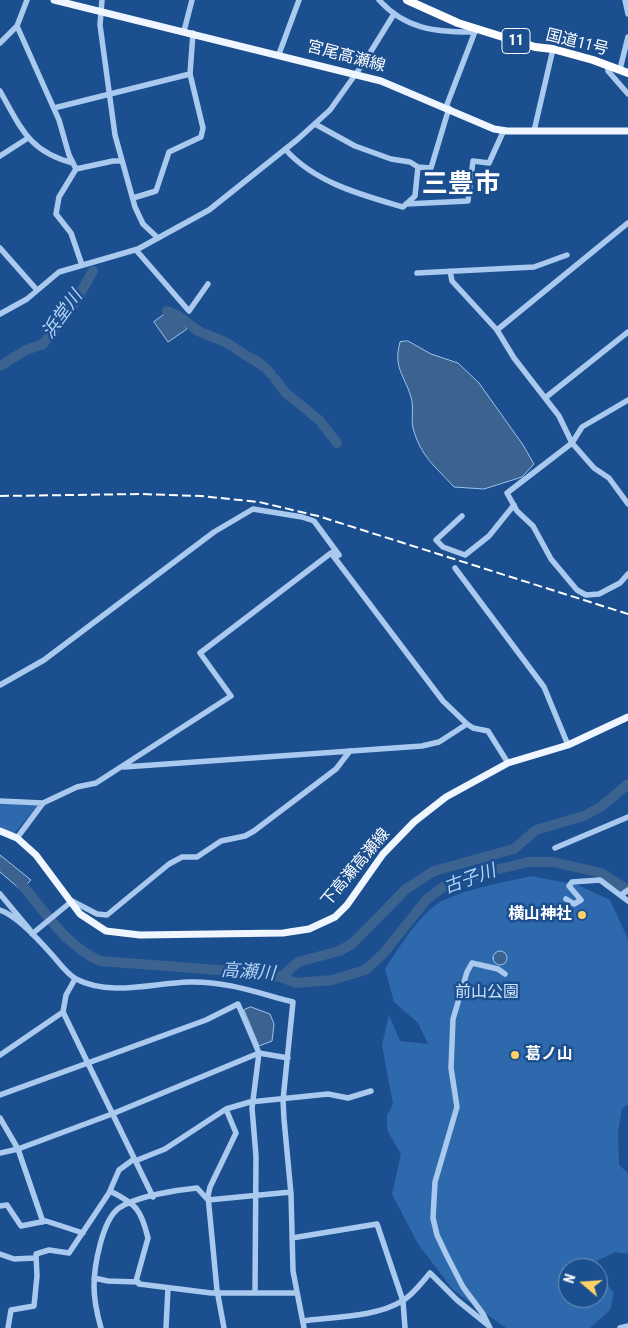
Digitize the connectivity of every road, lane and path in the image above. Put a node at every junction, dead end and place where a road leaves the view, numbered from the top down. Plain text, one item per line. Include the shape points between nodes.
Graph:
1 (27, 0) edge
2 (54, 0) edge
3 (102, 0) edge
4 (192, 0) edge
5 (299, 0) edge
6 (379, 0) edge
7 (407, 0) edge
8 (626, 0) edge
9 (100, 12) junction
10 (394, 14) junction
11 (628, 14) edge
12 (17, 26) junction
13 (476, 29) junction
14 (184, 31) junction
15 (193, 33) junction
16 (628, 37) edge
17 (0, 43) edge
18 (553, 49) junction
19 (279, 54) junction
20 (608, 65) junction
21 (620, 69) junction
22 (628, 73) edge
23 (190, 74) junction
24 (356, 74) junction
25 (0, 91) edge
26 (109, 93) junction
27 (628, 94) edge
28 (447, 107) junction
29 (54, 108) junction
30 (315, 124) junction
31 (504, 130) junction
32 (534, 131) junction
33 (628, 131) edge
34 (28, 138) junction
35 (285, 149) junction
36 (0, 156) edge
37 (122, 161) junction
38 (75, 166) junction
39 (418, 167) junction
40 (133, 198) junction
41 (406, 204) junction
42 (628, 223) edge
43 (158, 238) junction
44 (0, 248) edge
45 (136, 250) junction
46 (567, 255) dead end
47 (82, 265) junction
48 (450, 271) junction
49 (417, 273) dead end
50 (208, 284) dead end
51 (38, 290) junction
52 (0, 314) edge
53 (497, 330) junction
54 (628, 332) edge
55 (545, 398) junction
56 (628, 400) edge
57 (572, 443) junction
58 (628, 504) edge
59 (514, 505) junction
60 (462, 516) dead end
61 (339, 555) dead end
62 (454, 568) dead end
63 (628, 574) edge
64 (0, 685) edge
65 (628, 717) edge
66 (467, 724) junction
67 (568, 745) junction
68 (350, 751) junction
69 (508, 763) junction
70 (122, 767) junction
71 (0, 801) edge
72 (43, 803) junction
73 (628, 817) edge
74 (0, 831) edge
75 (17, 838) junction
76 (555, 848) dead end
77 (628, 890) edge
78 (0, 894) edge
79 (621, 895) junction
80 (566, 900) dead end
81 (628, 901) edge
82 (71, 903) junction
83 (0, 906) edge
84 (0, 910) edge
85 (7, 912) junction
86 (32, 934) junction
87 (505, 974) dead end
88 (75, 978) junction
89 (63, 1012) junction
90 (259, 1053) junction
91 (0, 1055) edge
92 (288, 1058) junction
93 (89, 1064) junction
94 (371, 1091) dead end
95 (0, 1095) edge
96 (283, 1100) junction
97 (253, 1102) junction
98 (226, 1109) junction
99 (112, 1114) junction
100 (0, 1118) edge
101 (18, 1149) junction
102 (0, 1153) edge
103 (135, 1160) junction
104 (110, 1191) junction
105 (291, 1192) junction
106 (256, 1196) junction
107 (153, 1197) junction
108 (208, 1200) junction
109 (132, 1203) junction
110 (0, 1206) edge
111 (43, 1222) junction
112 (83, 1233) junction
113 (292, 1238) junction
114 (0, 1254) edge
115 (35, 1258) junction
116 (94, 1278) junction
117 (138, 1282) junction
118 (168, 1288) junction
119 (218, 1292) junction
120 (255, 1293) junction
121 (297, 1294) junction
122 (403, 1301) junction
123 (303, 1320) junction
124 (628, 1326) edge
125 (490, 1327) edge
126 (8, 1328) edge
127 (100, 1328) edge
128 (166, 1328) edge
129 (224, 1328) edge
130 (304, 1328) edge
131 (405, 1328) edge
132 (620, 1328) edge

1 - 12 street
2 - 9 main road, 宮尾高瀬線
3 - 9 street
4 - 14 street
5 - 19 street
6 - 10 street
7 - 13 highway, 国道11号 / 11
8 - 11 street
9 - 14 main road, 宮尾高瀬線
9 - 26 street
10 - 13 street via 425,30 471,32
10 - 24 street
12 - 17 street
12 - 29 street
13 - 18 highway, 国道11号 / 11
13 - 28 street
14 - 15 main road, 宮尾高瀬線
15 - 19 main road, 宮尾高瀬線
15 - 23 street
16 - 21 street
18 - 20 highway, 国道11号 / 11
18 - 32 street
19 - 24 main road, 宮尾高瀬線
20 - 21 highway, 国道11号 / 11
20 - 27 street via 608,71
21 - 22 highway, 国道11号 / 11
23 - 26 street
23 - 40 street via 203,128 201,137 169,152 156,191
24 - 28 main road, 宮尾高瀬線 via 394,85
24 - 30 street via 330,110
25 - 34 street
26 - 29 street
26 - 37 street
28 - 31 main road, 宮尾高瀬線
28 - 39 street via 431,168
29 - 38 street
30 - 35 street
30 - 39 street via 355,146
31 - 32 main road, 宮尾高瀬線
31 - 41 street via 489,163 473,161 468,201
32 - 33 main road, 宮尾高瀬線
34 - 36 street
34 - 38 street via 46,154
35 - 41 street via 301,165 354,193 403,207
35 - 43 street via 209,210
37 - 38 street
37 - 40 street
38 - 47 street via 59,197 56,214 75,240
39 - 41 street via 415,196
40 - 43 street via 143,224
42 - 53 street
43 - 45 street
44 - 51 street
45 - 47 street
45 - 50 street via 189,311
46 - 48 street via 534,267
47 - 51 street via 59,272
48 - 49 street
48 - 53 street via 452,281
51 - 52 street
53 - 55 street
54 - 55 street
55 - 57 street via 559,416
56 - 57 street via 582,427
57 - 58 street via 594,468 609,478
57 - 59 street via 507,492
59 - 60 street via 489,536 466,555 443,547 436,540
59 - 63 street via 534,526 551,558 577,590 586,595 599,594 620,583
61 - 64 street via 314,521 253,509 214,532 44,660
62 - 67 street via 544,687
65 - 67 main road, 下高瀬高瀬線
66 - 68 street via 439,742 422,746
66 - 69 street via 488,731
66 - 70 street via 443,701 331,552 200,653 231,696
67 - 69 main road, 下高瀬高瀬線
68 - 70 street
68 - 82 street via 336,769 254,831 221,841 197,856 182,856 107,914 97,914
69 - 82 main road, 下高瀬高瀬線 via 430,808 383,854 335,917 309,929 283,933 117,933 96,926
70 - 72 street via 96,783 77,787
71 - 72 street
72 - 75 street
73 - 76 street
74 - 75 main road, 下高瀬高瀬線
75 - 82 main road, 下高瀬高瀬線 via 36,855
77 - 79 street
78 - 86 street
79 - 80 street via 600,880 572,882 569,886 581,900 574,904
79 - 81 street
82 - 86 street
83 - 85 street
84 - 85 street
85 - 86 street
86 - 88 street
87 - 125 street via 498,969 472,963 461,991 452,1030 451,1078 456,1107 438,1170 433,1204 435,1227 444,1249 463,1287
88 - 89 street via 66,995
88 - 92 street via 99,986 121,988 189,982 227,984 293,1002
89 - 91 street
89 - 93 street
90 - 92 street
90 - 93 street via 238,1004 206,1020
90 - 97 street
90 - 99 street
92 - 96 street
93 - 95 street
93 - 99 street
94 - 96 street via 348,1098 328,1094
96 - 97 street
96 - 105 street
97 - 98 street
97 - 106 street
98 - 103 street via 165,1149
98 - 108 street via 236,1133 210,1187
99 - 101 street
99 - 103 street
100 - 101 street
101 - 102 street
101 - 111 street
103 - 104 street via 119,1170
103 - 107 street
104 - 109 street
104 - 112 street
105 - 106 street
105 - 113 street
106 - 108 street
106 - 120 street
107 - 108 street via 197,1188
107 - 109 street
108 - 119 street
109 - 116 street via 119,1208 107,1224
109 - 117 street via 148,1238
110 - 111 street via 7,1205 22,1226
111 - 112 street
112 - 115 street via 70,1253 42,1250
113 - 121 street
113 - 122 street via 377,1224
114 - 115 street via 14,1259
115 - 126 street via 34,1306 11,1310
116 - 117 street
116 - 127 street
117 - 118 street
118 - 119 street
118 - 128 street
119 - 120 street
119 - 129 street
120 - 121 street
121 - 123 street
122 - 123 street via 373,1312
122 - 125 street via 430,1274
122 - 131 street
123 - 130 street
124 - 132 street

